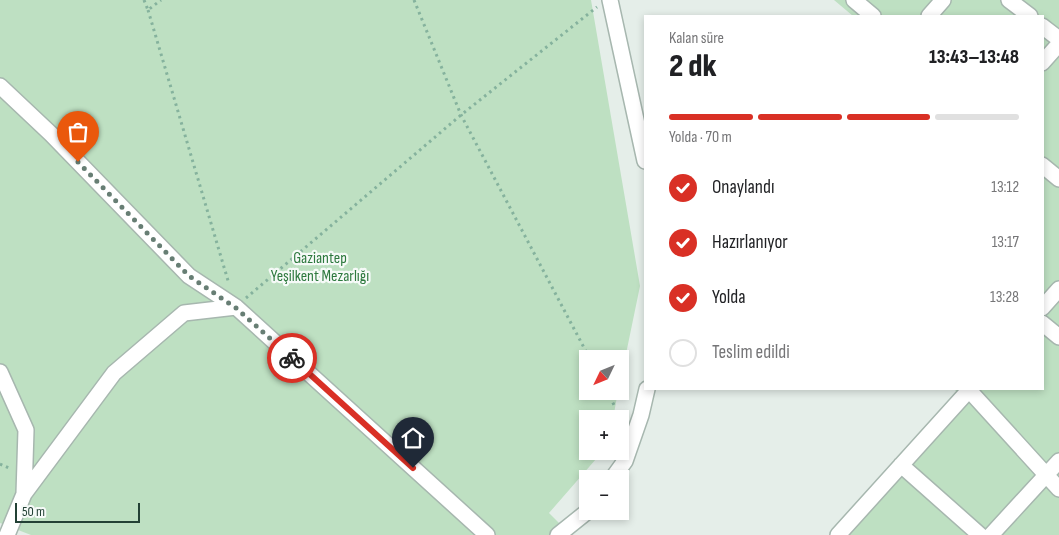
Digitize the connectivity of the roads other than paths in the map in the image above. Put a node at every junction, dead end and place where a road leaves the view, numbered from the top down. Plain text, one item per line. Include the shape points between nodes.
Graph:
1 (854, 0) edge
2 (943, 0) edge
3 (604, 3) edge
4 (872, 15) edge
5 (930, 15) edge
6 (1044, 28) edge
7 (1059, 39) edge
8 (1059, 44) edge
9 (1044, 61) edge
10 (0, 86) edge
11 (644, 157) edge
12 (1044, 167) edge
13 (1059, 179) edge
14 (1059, 289) edge
15 (1044, 306) edge
16 (236, 308) junction
17 (1044, 324) edge
18 (1059, 338) edge
19 (0, 372) edge
20 (647, 390) edge
21 (968, 390) edge
22 (970, 390) edge
23 (1059, 461) edge
24 (901, 465) junction
25 (618, 470) edge
26 (1047, 475) junction
27 (1059, 489) edge
28 (24, 494) junction
29 (579, 518) edge
30 (7, 535) edge
31 (487, 535) edge
32 (558, 535) edge
33 (838, 535) edge
34 (980, 535) edge
35 (991, 535) edge

1 - 4 street
2 - 5 street
3 - 11 street
6 - 7 street
8 - 9 street
10 - 16 street via 189,276
12 - 13 street
14 - 15 street
16 - 28 street via 184,313 114,372
16 - 31 street
17 - 18 street
19 - 28 street via 26,430
20 - 25 street via 625,461
21 - 24 street
22 - 26 street
23 - 26 street
24 - 33 street
24 - 34 street
26 - 27 street
26 - 35 street
28 - 30 street
29 - 32 street

